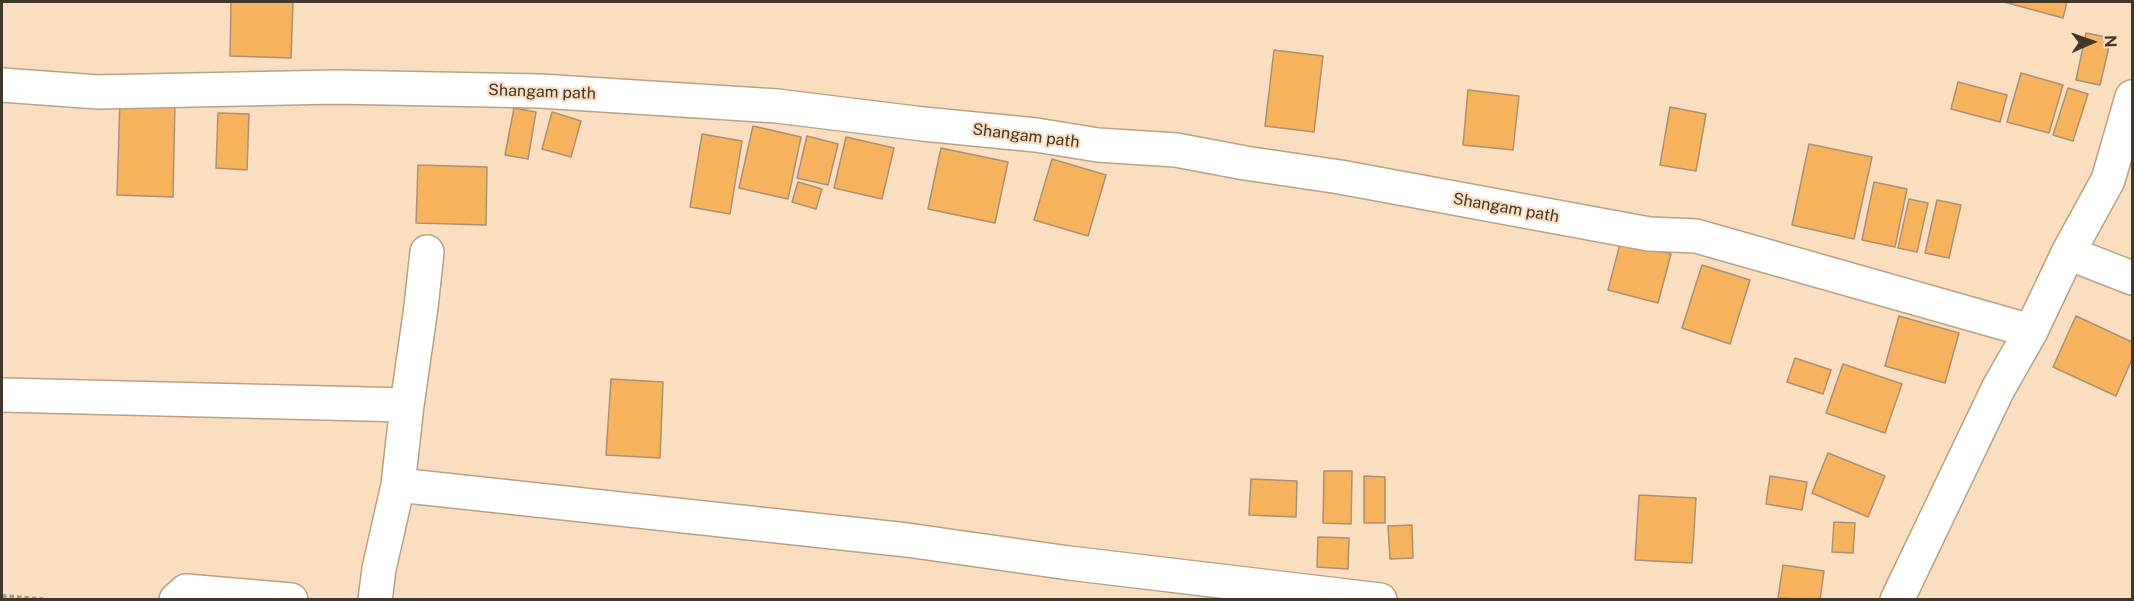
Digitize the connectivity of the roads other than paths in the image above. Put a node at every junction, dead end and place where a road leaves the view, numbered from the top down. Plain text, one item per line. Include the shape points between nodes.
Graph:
1 (2, 85) edge
2 (2133, 97) edge
3 (427, 252) dead end
4 (2068, 253) junction
5 (2133, 278) edge
6 (2031, 332) junction
7 (2, 395) edge
8 (407, 405) junction
9 (398, 486) junction
10 (176, 600) edge
11 (291, 600) edge
12 (375, 600) edge
13 (1380, 600) edge
14 (1897, 600) edge

1 - 6 street, Shangam path via 98,93 335,87 540,91 777,106 1098,145 1176,150 1649,234 1695,236
2 - 4 street via 2108,180
3 - 8 street
4 - 5 street
4 - 6 street
6 - 14 street via 1998,389
7 - 8 street
8 - 9 street
9 - 12 street
9 - 13 street via 907,540
10 - 11 street via 186,591

